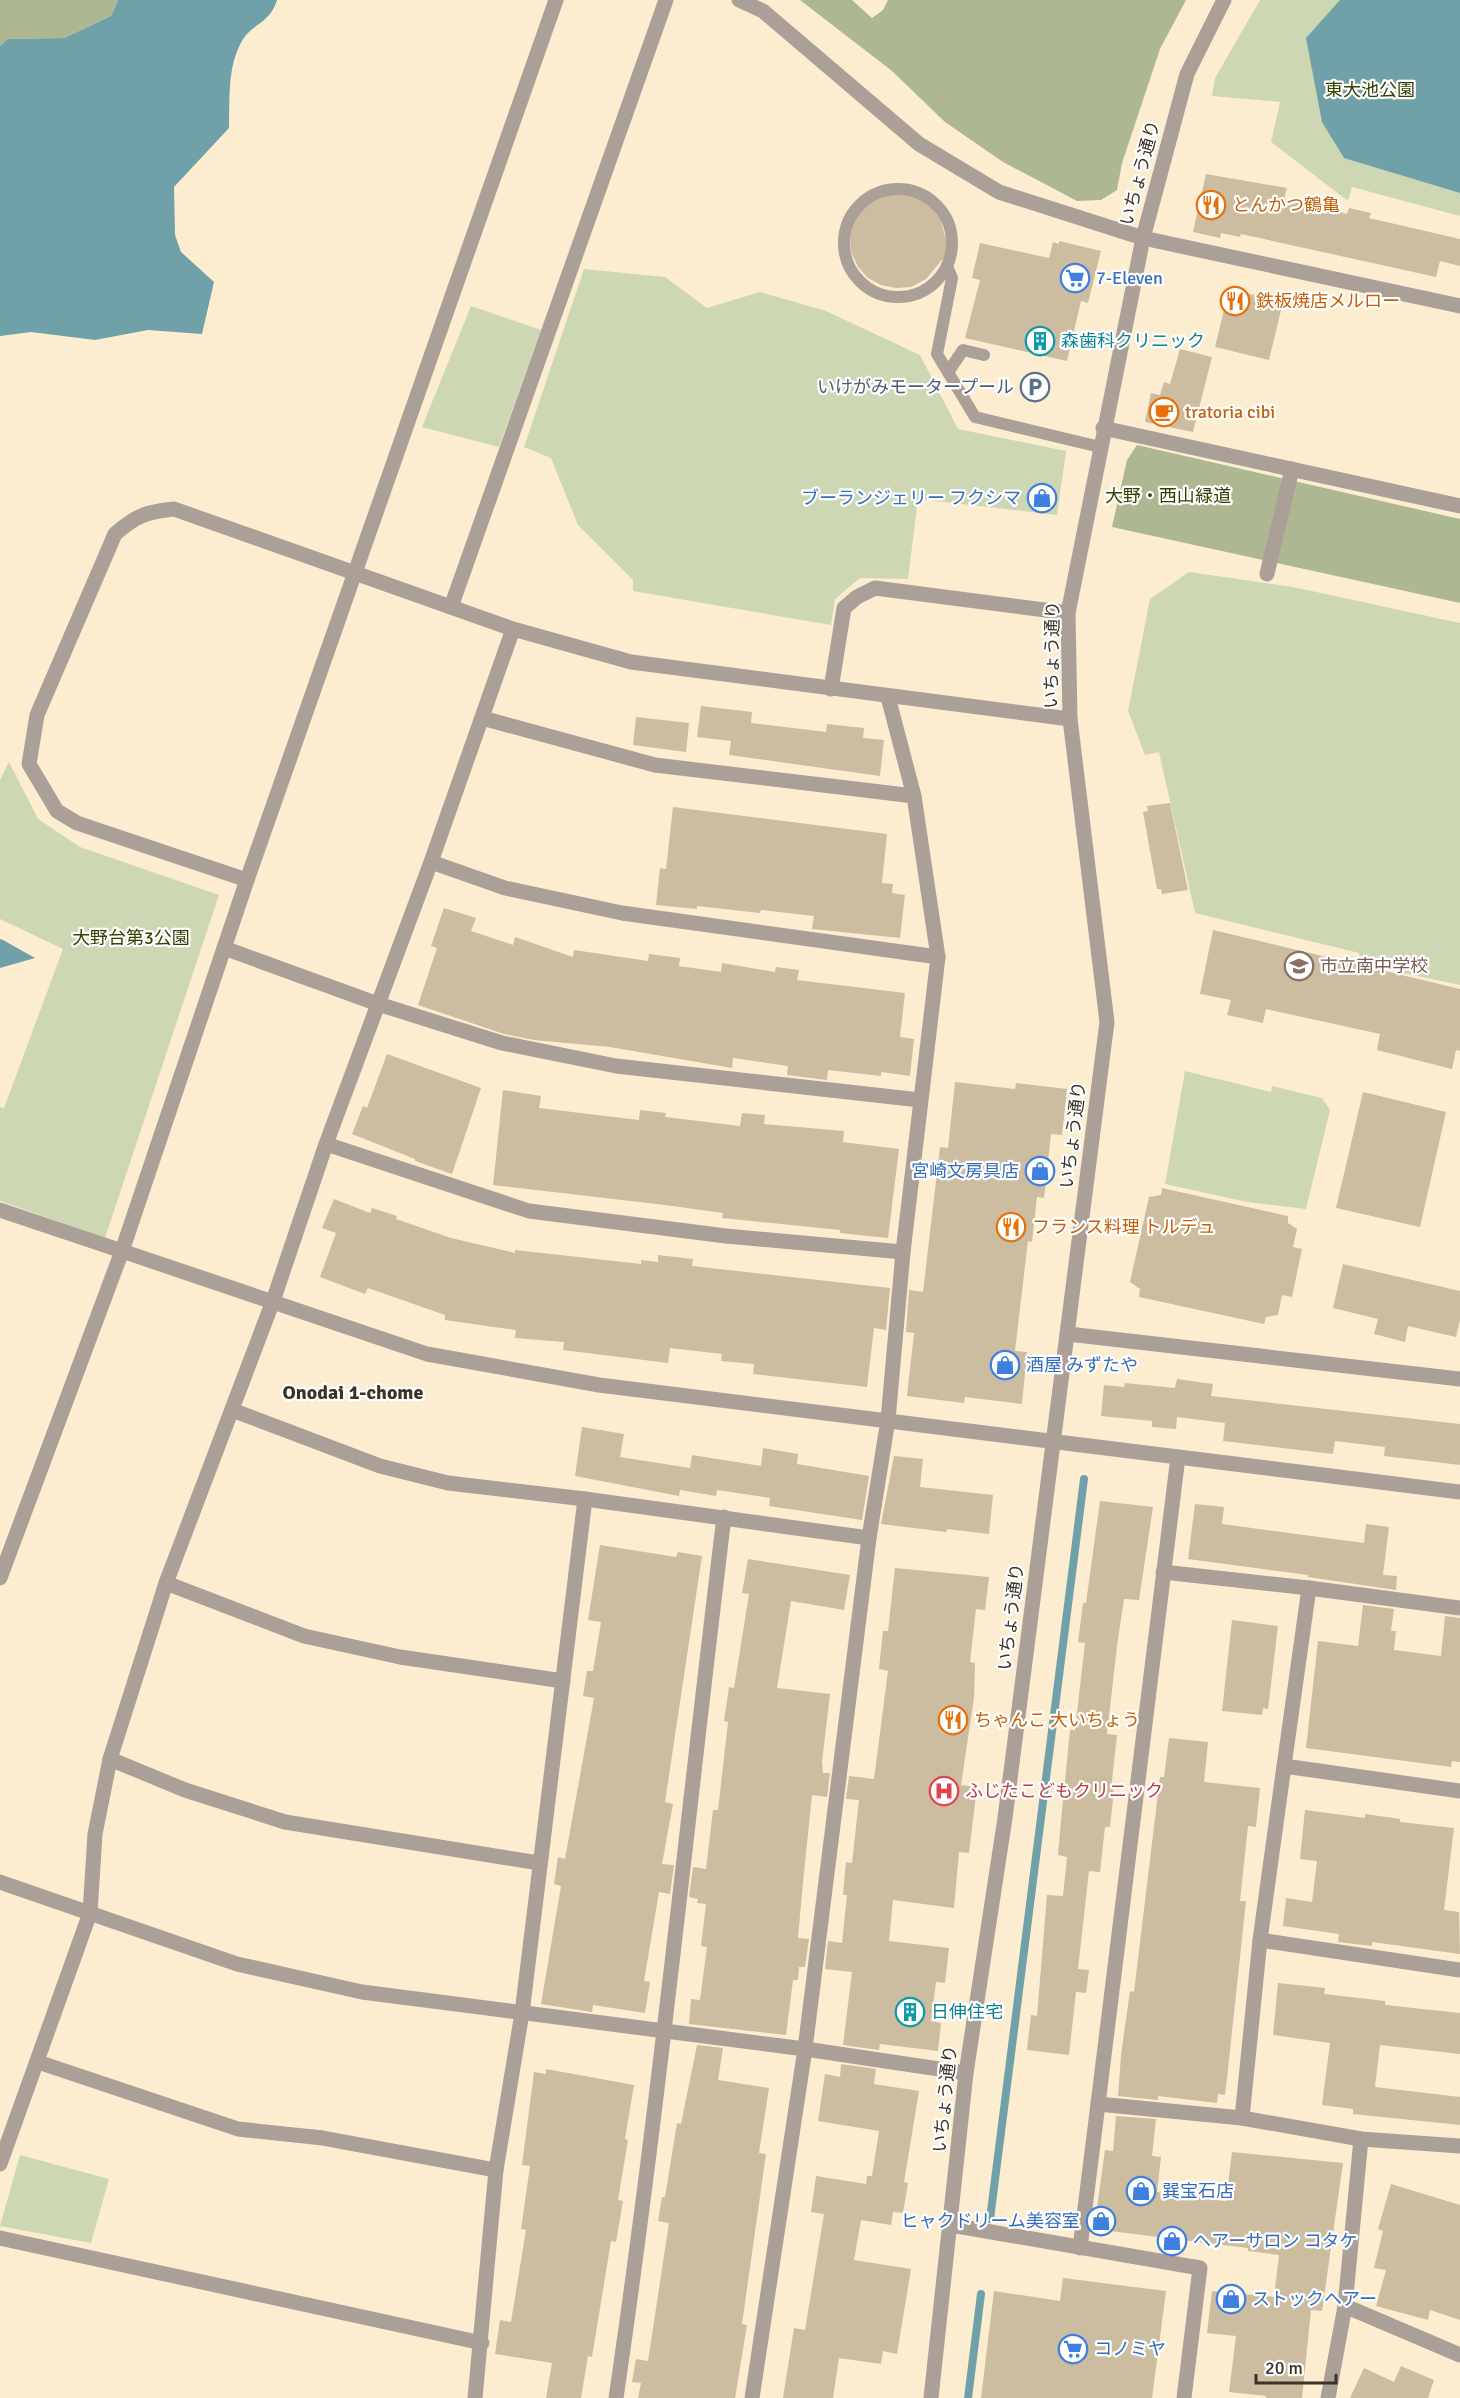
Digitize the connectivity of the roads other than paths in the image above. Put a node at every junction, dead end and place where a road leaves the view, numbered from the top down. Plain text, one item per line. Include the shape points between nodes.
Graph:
1 (556, 0) edge
2 (666, 0) edge
3 (739, 0) edge
4 (1224, 0) edge
5 (1143, 238) junction
6 (947, 266) junction
7 (1460, 306) edge
8 (984, 355) dead end
9 (948, 372) junction
10 (1103, 428) junction
11 (1100, 447) junction
12 (1292, 469) junction
13 (1460, 506) edge
14 (357, 572) junction
15 (1267, 574) dead end
16 (451, 607) junction
17 (1068, 613) junction
18 (513, 629) junction
19 (831, 689) junction
20 (888, 697) junction
21 (482, 718) junction
22 (1070, 719) junction
23 (914, 796) junction
24 (431, 862) junction
25 (247, 880) junction
26 (224, 948) junction
27 (938, 957) junction
28 (378, 1004) junction
29 (920, 1100) junction
30 (326, 1144) junction
31 (0, 1210) edge
32 (122, 1251) junction
33 (903, 1252) junction
34 (273, 1301) junction
35 (1068, 1334) junction
36 (1460, 1379) edge
37 (232, 1410) junction
38 (888, 1420) junction
39 (1053, 1442) junction
40 (1178, 1457) junction
41 (1460, 1492) edge
42 (585, 1499) junction
43 (724, 1517) junction
44 (869, 1538) junction
45 (1163, 1572) junction
46 (0, 1578) edge
47 (166, 1583) junction
48 (1310, 1588) junction
49 (1460, 1608) edge
50 (563, 1681) junction
51 (110, 1759) junction
52 (1284, 1766) junction
53 (1460, 1791) edge
54 (539, 1863) junction
55 (0, 1882) edge
56 (90, 1913) junction
57 (1260, 1940) junction
58 (1460, 1970) edge
59 (522, 2013) junction
60 (665, 2032) junction
61 (805, 2049) junction
62 (38, 2062) junction
63 (966, 2073) junction
64 (1098, 2104) junction
65 (1242, 2118) junction
66 (1361, 2139) junction
67 (1460, 2146) edge
68 (0, 2164) edge
69 (496, 2170) junction
70 (951, 2225) junction
71 (0, 2238) edge
72 (1080, 2248) junction
73 (1345, 2306) junction
74 (482, 2343) junction
75 (1460, 2355) edge
76 (475, 2398) edge
77 (615, 2398) edge
78 (752, 2398) edge
79 (931, 2398) edge
80 (1184, 2398) edge
81 (1328, 2398) edge

1 - 14 street
2 - 16 street
3 - 5 street via 763,11 920,144 999,192
4 - 5 street, いちょう通り via 1187,74
5 - 7 street
5 - 10 street, いちょう通り
6 - 6 lane via 952,251 950,227 938,206 926,196 903,189 879,192 854,210 847,224 845,254 859,280 871,289 899,297 914,294 939,278
6 - 9 lane via 952,278 937,354
8 - 9 lane via 963,350
9 - 11 lane via 975,417
10 - 11 street, いちょう通り
10 - 12 street
11 - 17 street, いちょう通り
12 - 13 street
12 - 15 street
14 - 16 street
14 - 25 street
14 - 25 street via 174,509 146,512 115,534 37,715 29,764 57,811 77,823
16 - 18 street
17 - 19 street via 875,588 844,608
17 - 22 street, いちょう通り
18 - 19 street via 631,662
18 - 21 street
19 - 20 street
20 - 22 street
20 - 23 street
21 - 23 street via 655,765
21 - 24 street
22 - 35 street, いちょう通り via 1107,1022
23 - 27 street
24 - 27 street via 505,888 622,913
24 - 28 street
25 - 26 street
26 - 28 street
26 - 32 street
27 - 29 street
28 - 29 street via 501,1043 616,1066
28 - 30 street
29 - 33 street
30 - 33 street via 529,1211 726,1236
30 - 34 street
31 - 32 street
32 - 34 street
32 - 46 street
33 - 38 street
34 - 37 street
34 - 38 street via 427,1354 599,1385
35 - 36 street
35 - 39 street, いちょう通り
37 - 42 street via 380,1466 448,1483
37 - 47 street
38 - 39 street
38 - 44 street
39 - 40 street
39 - 63 street, いちょう通り via 1005,1818
40 - 41 street
40 - 45 street
42 - 43 street
42 - 50 street
43 - 44 street
43 - 60 street
44 - 61 street
45 - 48 street
45 - 64 street
47 - 50 street via 304,1635 400,1657
47 - 51 street
48 - 49 street
48 - 52 street
50 - 54 street
51 - 54 street via 185,1790 285,1822
51 - 56 street via 95,1834
52 - 53 street
52 - 57 street
54 - 59 street
55 - 56 street
56 - 59 street via 237,1964 362,1992
56 - 62 street
57 - 58 street
57 - 65 street
59 - 60 street
59 - 69 street
60 - 61 street
60 - 77 street via 646,2194
61 - 63 street
61 - 78 street
62 - 68 street
62 - 69 street via 238,2129 323,2138
63 - 70 street, いちょう通り
64 - 65 street
64 - 72 street
65 - 66 street
66 - 67 street
66 - 73 street
69 - 74 street
70 - 72 street
70 - 79 street, いちょう通り
71 - 74 street
72 - 80 street via 1200,2268
73 - 75 street
73 - 81 street
74 - 76 street

